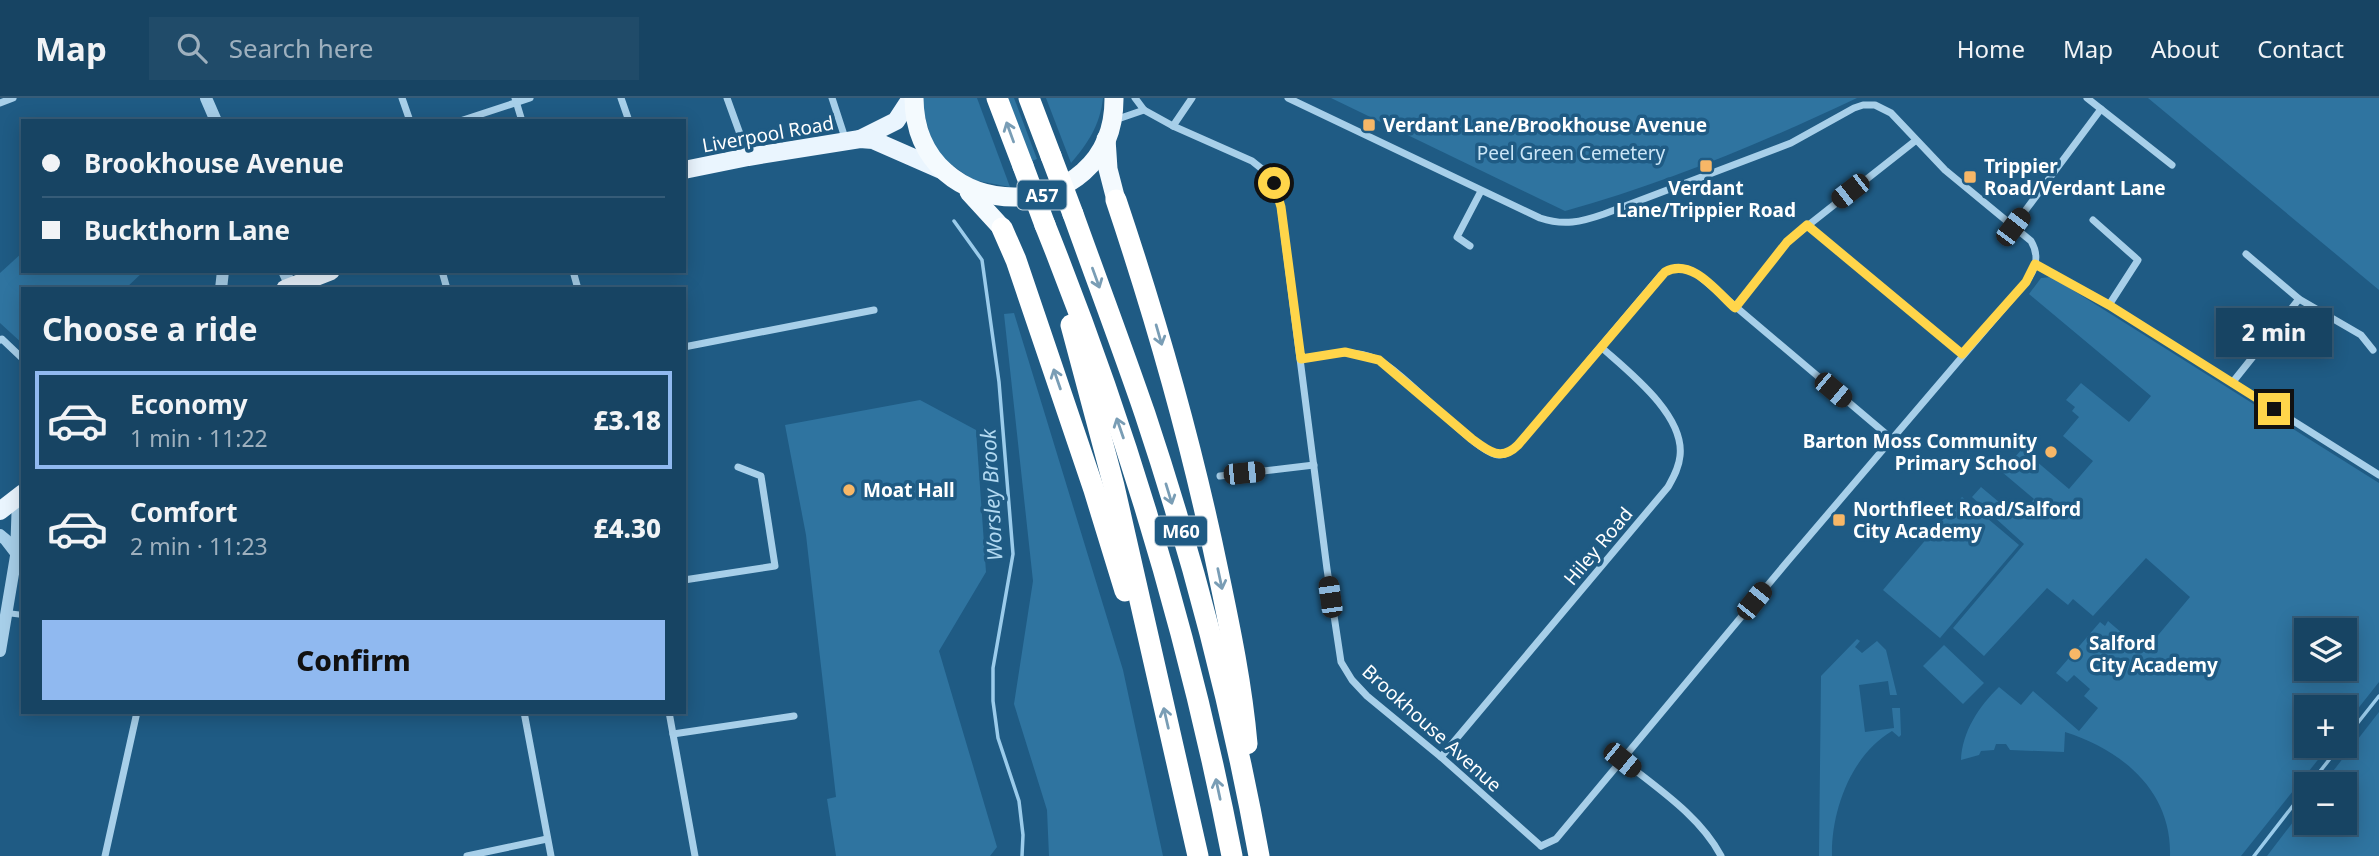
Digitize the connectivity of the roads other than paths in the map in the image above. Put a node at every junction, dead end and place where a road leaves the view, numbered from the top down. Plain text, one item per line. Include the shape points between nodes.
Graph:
1 (13, 98) edge
2 (207, 98) edge
3 (402, 98) edge
4 (530, 98) edge
5 (621, 98) edge
6 (727, 98) edge
7 (832, 98) edge
8 (913, 98) edge
9 (997, 98) edge
10 (1029, 98) edge
11 (1114, 98) edge
12 (1135, 98) edge
13 (1192, 98) edge
14 (1289, 98) edge
15 (2087, 98) edge
16 (515, 100) edge
17 (0, 103) edge
18 (2101, 109) junction
19 (1144, 110) junction
20 (215, 119) edge
21 (409, 119) edge
22 (465, 119) edge
23 (521, 119) edge
24 (628, 119) edge
25 (1173, 126) junction
26 (1109, 131) junction
27 (853, 140) junction
28 (1915, 141) junction
29 (748, 157) junction
30 (2172, 165) dead end
31 (686, 170) edge
32 (952, 177) junction
33 (1481, 191) junction
34 (1116, 200) joint
35 (2093, 220) dead end
36 (1045, 225) junction
37 (1807, 225) junction
38 (2013, 227) junction
39 (1002, 228) joint
40 (1470, 246) dead end
41 (2246, 254) dead end
42 (2035, 264) junction
43 (323, 273) edge
44 (287, 282) edge
45 (2299, 299) junction
46 (2109, 305) junction
47 (1735, 308) junction
48 (874, 310) dead end
49 (1, 339) edge
50 (686, 347) edge
51 (1601, 347) junction
52 (2373, 350) dead end
53 (1962, 354) junction
54 (21, 357) edge
55 (1301, 359) junction
56 (2232, 383) junction
57 (1892, 439) junction
58 (1314, 465) junction
59 (738, 467) dead end
60 (2379, 475) edge
61 (1220, 476) dead end
62 (20, 496) edge
63 (0, 511) edge
64 (0, 535) edge
65 (16, 554) junction
66 (686, 580) edge
67 (7, 613) junction
68 (21, 615) edge
69 (0, 651) edge
70 (1159, 685) junction
71 (137, 714) edge
72 (524, 714) edge
73 (669, 714) edge
74 (793, 716) dead end
75 (673, 734) junction
76 (1441, 757) junction
77 (1622, 760) junction
78 (1251, 816) junction
79 (547, 839) junction
80 (1541, 846) junction
81 (105, 856) edge
82 (467, 856) edge
83 (551, 856) edge
84 (695, 856) edge
85 (1198, 856) edge
86 (1232, 856) edge
87 (1259, 856) edge
88 (1538, 856) edge
89 (1721, 856) edge

1 - 17 street
2 - 20 street
3 - 21 street
4 - 16 street
5 - 24 street
6 - 29 street
7 - 27 street
8 - 27 main road, Liverpool Road / A57 via 895,121
8 - 32 highway, A57 via 920,134
36 -> 9 highway, M60, bridge
10 -> 78 highway, M60, bridge via 1145,415 1187,552
11 - 26 highway, A57
12 - 19 street, Brookhouse Avenue
13 - 25 street
14 - 33 street
15 - 18 street
16 - 22 street
16 - 23 street
18 - 30 street
18 - 38 street
19 - 25 street, Brookhouse Avenue
19 - 26 street via 1119,117
25 - 55 street, Brookhouse Avenue via 1252,161 1274,183
26 - 32 highway, A57 via 1085,170 1042,195 992,196
26 - 34 highway via 1108,169
27 - 29 main road, Liverpool Road / A57
27 - 32 main road, Liverpool Road / A57 via 873,140
28 - 33 street via 1891,113 1863,105 1791,143 1576,223 1554,223
28 - 37 street
28 - 38 street
29 - 31 main road, Liverpool Road / A57
32 - 39 highway
33 - 40 street via 1457,237
34 -> 78 highway via 1160,335 1209,529 1244,706
35 - 46 street via 2138,260
36 - 70 highway via 1114,486
86 -> 36 highway, M60 via 1198,697 1161,559 1101,373
37 - 47 street via 1787,242
37 - 53 street
38 - 42 street via 2034,247
70 -> 39 highway
41 - 45 street
42 - 46 street
42 - 53 street via 2026,282
43 - 44 main road
45 - 52 street via 2361,335
45 - 56 street
46 - 56 street
47 - 51 street via 1691,270 1670,270
47 - 57 street
48 - 50 street
49 - 54 street
51 - 55 street via 1518,445 1499,455 1472,439 1379,360 1345,352
51 - 76 street, Hiley Road via 1646,388 1672,421 1680,450 1675,475
53 - 57 street
55 - 58 street, Brookhouse Avenue
56 - 60 street
57 - 77 street
58 - 61 street
58 - 76 street, Brookhouse Avenue via 1341,662 1367,696
59 - 66 street via 761,477 775,566
62 - 63 main road
62 - 65 street
64 - 65 street
65 - 67 street
67 - 68 street
67 - 69 street
85 -> 70 highway
71 - 81 street
72 - 79 street
73 - 75 street
74 - 75 street
75 - 84 street
76 - 80 street, Brookhouse Avenue
77 - 80 street via 1556,839
77 - 89 street via 1704,830
78 - 87 highway, M60
79 - 82 street
79 - 83 street
80 - 88 street

